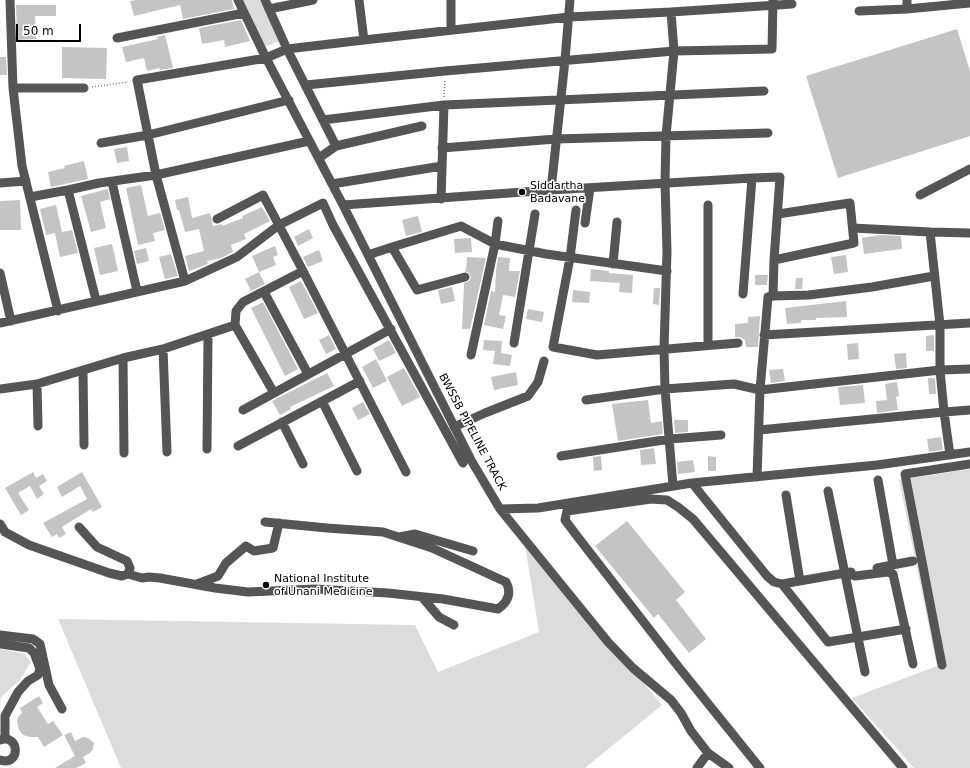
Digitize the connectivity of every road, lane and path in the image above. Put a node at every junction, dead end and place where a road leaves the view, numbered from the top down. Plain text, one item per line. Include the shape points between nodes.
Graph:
1 (10, 0) edge
2 (238, 0) edge
3 (265, 0) edge
4 (312, 0) edge
5 (359, 0) edge
6 (451, 0) edge
7 (570, 0) edge
8 (773, 3) edge
9 (970, 3) edge
10 (792, 4) dead end
11 (907, 5) edge
12 (269, 9) junction
13 (859, 11) dead end
14 (671, 12) junction
15 (244, 13) junction
16 (569, 17) junction
17 (451, 30) junction
18 (116, 38) dead end
19 (364, 40) junction
20 (287, 49) junction
21 (674, 51) junction
22 (266, 58) junction
23 (565, 60) junction
24 (445, 71) junction
25 (137, 80) junction
26 (306, 85) junction
27 (13, 88) junction
28 (84, 88) joint
29 (764, 91) dead end
30 (669, 94) junction
31 (561, 99) junction
32 (289, 100) junction
33 (444, 105) junction
34 (323, 120) junction
35 (422, 126) dead end
36 (768, 133) dead end
37 (148, 134) junction
38 (666, 136) junction
39 (556, 139) junction
40 (309, 141) junction
41 (101, 143) dead end
42 (336, 146) junction
43 (442, 148) junction
44 (319, 158) junction
45 (442, 166) junction
46 (970, 169) edge
47 (156, 175) junction
48 (752, 178) junction
49 (26, 181) junction
50 (112, 182) junction
51 (0, 183) edge
52 (665, 183) junction
53 (332, 184) junction
54 (590, 188) junction
55 (68, 190) junction
56 (551, 190) junction
57 (920, 196) dead end
58 (30, 197) junction
59 (441, 199) junction
60 (343, 205) junction
61 (708, 205) dead end
62 (576, 210) dead end
63 (535, 214) dead end
64 (778, 214) junction
65 (349, 216) junction
66 (217, 219) dead end
67 (498, 220) dead end
68 (617, 222) dead end
69 (585, 223) dead end
70 (333, 225) junction
71 (279, 226) junction
72 (852, 228) junction
73 (930, 232) junction
74 (970, 233) edge
75 (494, 244) junction
76 (392, 247) junction
77 (529, 251) junction
78 (368, 255) junction
79 (570, 258) junction
80 (774, 260) junction
81 (613, 264) junction
82 (303, 271) junction
83 (667, 271) junction
84 (0, 273) edge
85 (934, 276) junction
86 (465, 277) dead end
87 (185, 281) junction
88 (137, 291) junction
89 (264, 292) junction
90 (743, 294) dead end
91 (773, 296) junction
92 (96, 300) junction
93 (58, 311) junction
94 (11, 321) junction
95 (970, 322) edge
96 (0, 324) edge
97 (235, 325) junction
98 (940, 325) junction
99 (391, 329) junction
100 (208, 335) junction
101 (764, 335) junction
102 (514, 343) dead end
103 (738, 343) dead end
104 (708, 345) junction
105 (163, 349) junction
106 (664, 349) junction
107 (346, 354) junction
108 (471, 355) dead end
109 (123, 358) junction
110 (544, 361) dead end
111 (970, 369) edge
112 (940, 370) junction
113 (83, 371) junction
114 (308, 374) junction
115 (360, 381) junction
116 (37, 384) junction
117 (665, 389) junction
118 (0, 390) edge
119 (760, 390) junction
120 (274, 393) junction
121 (586, 400) dead end
122 (322, 401) junction
123 (243, 410) dead end
124 (970, 410) edge
125 (944, 412) junction
126 (282, 422) junction
127 (38, 426) dead end
128 (454, 427) junction
129 (759, 430) junction
130 (721, 435) dead end
131 (670, 439) junction
132 (84, 445) dead end
133 (238, 446) dead end
134 (207, 449) dead end
135 (167, 452) dead end
136 (970, 452) edge
137 (124, 453) dead end
138 (950, 455) junction
139 (561, 456) dead end
140 (463, 463) dead end
141 (303, 464) dead end
142 (970, 464) edge
143 (357, 472) dead end
144 (406, 472) dead end
145 (757, 477) junction
146 (878, 480) dead end
147 (692, 483) junction
148 (673, 486) junction
149 (828, 491) dead end
150 (786, 495) dead end
151 (500, 508) junction
152 (265, 522) dead end
153 (279, 523) junction
154 (0, 524) edge
155 (79, 526) dead end
156 (398, 537) junction
157 (473, 551) dead end
158 (913, 562) dead end
159 (893, 565) junction
160 (128, 574) junction
161 (845, 574) junction
162 (800, 581) junction
163 (197, 584) junction
164 (782, 584) junction
165 (422, 597) junction
166 (454, 626) dead end
167 (906, 629) junction
168 (0, 635) edge
169 (858, 638) junction
170 (0, 644) edge
171 (43, 657) junction
172 (913, 664) dead end
173 (942, 665) dead end
174 (40, 669) junction
175 (865, 672) dead end
176 (62, 710) dead end
177 (2, 740) edge
178 (708, 753) junction
179 (0, 760) edge
180 (698, 768) edge
181 (729, 768) edge
182 (760, 768) edge
183 (902, 768) edge

1 - 27 street
2 - 15 street, BWSSB PIPELINE TRACK
3 - 12 street
4 - 12 street
5 - 19 street
6 - 17 street
7 - 16 street
8 - 10 street
8 - 14 street
8 - 21 street via 772,49
9 - 11 street
11 - 13 street
12 - 20 street
14 - 16 street
14 - 21 street
15 - 18 street
15 - 22 street, BWSSB PIPELINE TRACK
16 - 17 street
16 - 23 street
17 - 19 street
19 - 20 street
20 - 22 street
20 - 26 street
21 - 23 street
21 - 30 street
22 - 25 street
22 - 32 street, BWSSB PIPELINE TRACK
23 - 24 street
23 - 31 street
24 - 26 street
24 - 33 path
25 - 28 path
25 - 37 street
26 - 34 street
27 - 28 street
27 - 49 street
29 - 30 street
30 - 31 street
30 - 38 street
31 - 33 street
31 - 39 street
32 - 37 street
32 - 40 street, BWSSB PIPELINE TRACK
33 - 34 street
33 - 43 street
34 - 42 street
35 - 42 street
36 - 38 street
37 - 41 street
37 - 47 street
38 - 39 street
38 - 52 street
39 - 43 street
39 - 56 street
40 - 44 street, BWSSB PIPELINE TRACK
40 - 47 street
42 - 44 street
43 - 45 street
44 - 53 street, BWSSB PIPELINE TRACK
45 - 53 street
45 - 59 street
46 - 57 street
47 - 50 street
47 - 87 street
48 - 52 street
48 - 64 street via 780,178
48 - 90 street
49 - 51 street
49 - 58 street
50 - 55 street
50 - 88 street
52 - 54 street
52 - 83 street
53 - 60 street, BWSSB PIPELINE TRACK
54 - 56 street
54 - 69 street
55 - 58 street
55 - 92 street
56 - 59 street
58 - 93 street
59 - 60 street
60 - 65 street, BWSSB PIPELINE TRACK
61 - 104 street
62 - 79 street
63 - 77 street
64 - 72 street via 850,203
64 - 80 street
65 - 70 street
65 - 78 street, BWSSB PIPELINE TRACK
66 - 71 street via 262,195
67 - 75 street
68 - 81 street
70 - 71 street via 323,203
70 - 99 street
71 - 82 street
71 - 87 street via 237,257
72 - 73 street
72 - 80 street via 854,243
73 - 74 street
73 - 85 street
75 - 76 street via 461,226
75 - 77 street
75 - 108 street
76 - 78 street
76 - 86 street via 417,290
77 - 79 street
77 - 102 street
78 - 128 street, BWSSB PIPELINE TRACK
79 - 81 street
79 - 106 street via 554,347 597,355
80 - 91 street
81 - 83 street
82 - 89 street
82 - 107 street
83 - 106 street
84 - 94 street
85 - 91 street via 809,295
85 - 98 street
87 - 88 street
88 - 92 street
89 - 97 street via 240,305 236,311
89 - 114 street
91 - 101 street via 768,296
92 - 93 street
93 - 94 street
94 - 96 street
95 - 98 street
97 - 100 street
97 - 120 street
98 - 101 street
98 - 112 street
99 - 107 street
99 - 140 street
100 - 105 street
100 - 134 street
101 - 119 street
103 - 104 street
104 - 106 street
105 - 109 street
105 - 135 street
106 - 117 street
107 - 114 street
107 - 115 street
109 - 113 street
109 - 137 street
110 - 128 street via 538,382 528,396
111 - 112 street
112 - 119 street
112 - 125 street
113 - 116 street
113 - 132 street
114 - 120 street
115 - 122 street
115 - 144 street
116 - 118 street
116 - 127 street
117 - 119 street via 734,384
117 - 121 street
117 - 131 street
119 - 129 street
120 - 123 street
122 - 126 street
122 - 143 street
124 - 125 street
125 - 129 street
125 - 138 street
126 - 133 street
126 - 141 street
128 - 151 street, BWSSB PIPELINE TRACK
129 - 145 street
130 - 131 street
131 - 139 street
131 - 148 street
136 - 138 street
138 - 145 street
142 - 173 street via 905,474
145 - 147 street
146 - 159 street
147 - 148 street
147 - 164 street via 767,576
148 - 151 street via 538,508
149 - 161 street
150 - 162 street
151 - 178 street, BWSSB PIPELINE TRACK via 624,660 677,707
152 - 153 street
153 - 156 street via 383,532
153 - 163 street via 273,548 254,551 246,546 226,563 218,576
154 - 160 street via 5,532 28,546 109,573 122,576
155 - 160 street via 97,547 127,560 130,568
156 - 157 street via 415,534
156 - 165 street via 432,548 506,582 510,591 508,600 498,609
158 - 159 street
159 - 161 street
160 - 163 street
161 - 162 street
161 - 167 street via 894,574
161 - 169 street
162 - 164 street
163 - 165 street via 248,592 315,589
164 - 169 street via 828,642
165 - 166 street via 439,617
167 - 169 street
167 - 172 street
168 - 171 street via 33,640 40,644
169 - 175 street
170 - 174 street via 29,648 34,653
171 - 174 street
171 - 176 street via 49,685
174 - 177 street via 38,675 18,692 5,716
177 - 179 street via 14,743 16,750 8,761
178 - 180 street
178 - 181 street, BWSSB PIPELINE TRACK
182 - 183 street via 577,536 565,520 567,511 651,499 667,500 678,507 693,519

